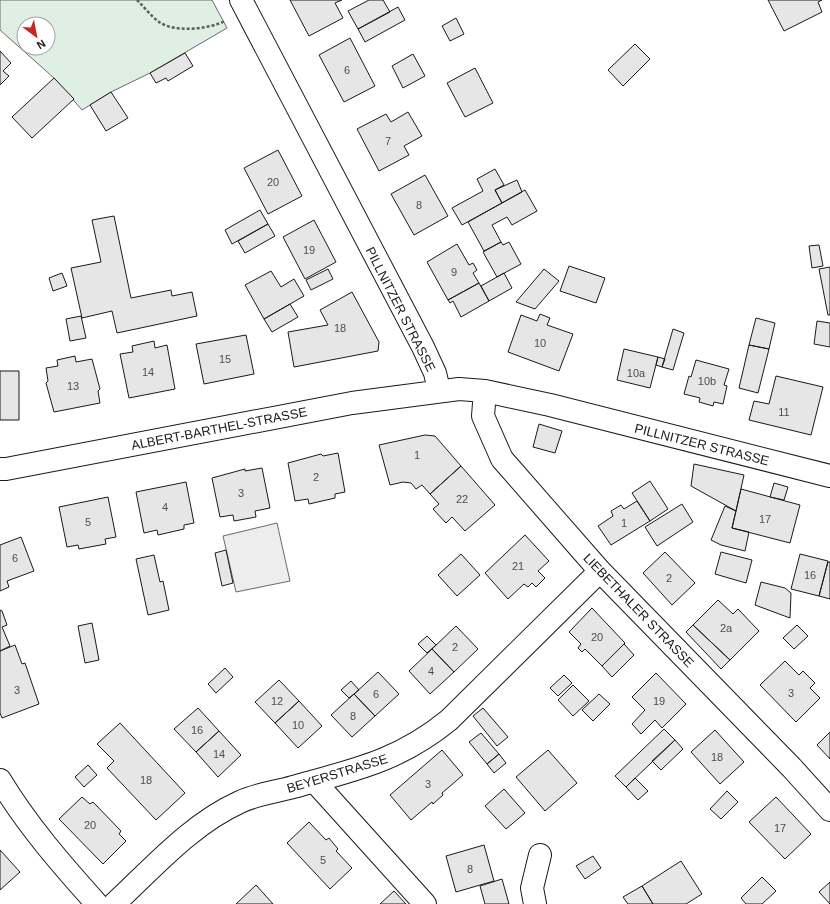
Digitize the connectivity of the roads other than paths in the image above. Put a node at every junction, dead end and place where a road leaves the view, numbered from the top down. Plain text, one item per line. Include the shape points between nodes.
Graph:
1 (243, 5) edge
2 (439, 390) junction
3 (485, 391) junction
4 (0, 468) edge
5 (830, 476) edge
6 (600, 572) junction
7 (0, 780) edge
8 (314, 781) junction
9 (830, 810) edge
10 (540, 855) dead end
11 (96, 904) edge
12 (114, 904) edge
13 (425, 904) edge
14 (535, 904) edge

1 - 2 street, PILLNITZER STRASSE via 423,347 436,373
2 - 3 street, PILLNITZER STRASSE
2 - 4 street, ALBERT-BARTHEL-STRASSE via 352,403 13,468
3 - 5 street, PILLNITZER STRASSE
3 - 6 street, LIEBETHALER STRASSE via 483,416 502,458
6 - 8 street, BEYERSTRASSE via 449,720 428,737 399,754
6 - 9 street, LIEBETHALER STRASSE
7 - 11 street via 54,856
8 - 12 street, BEYERSTRASSE via 242,801 221,811 201,824
8 - 13 street
10 - 14 street via 532,888

